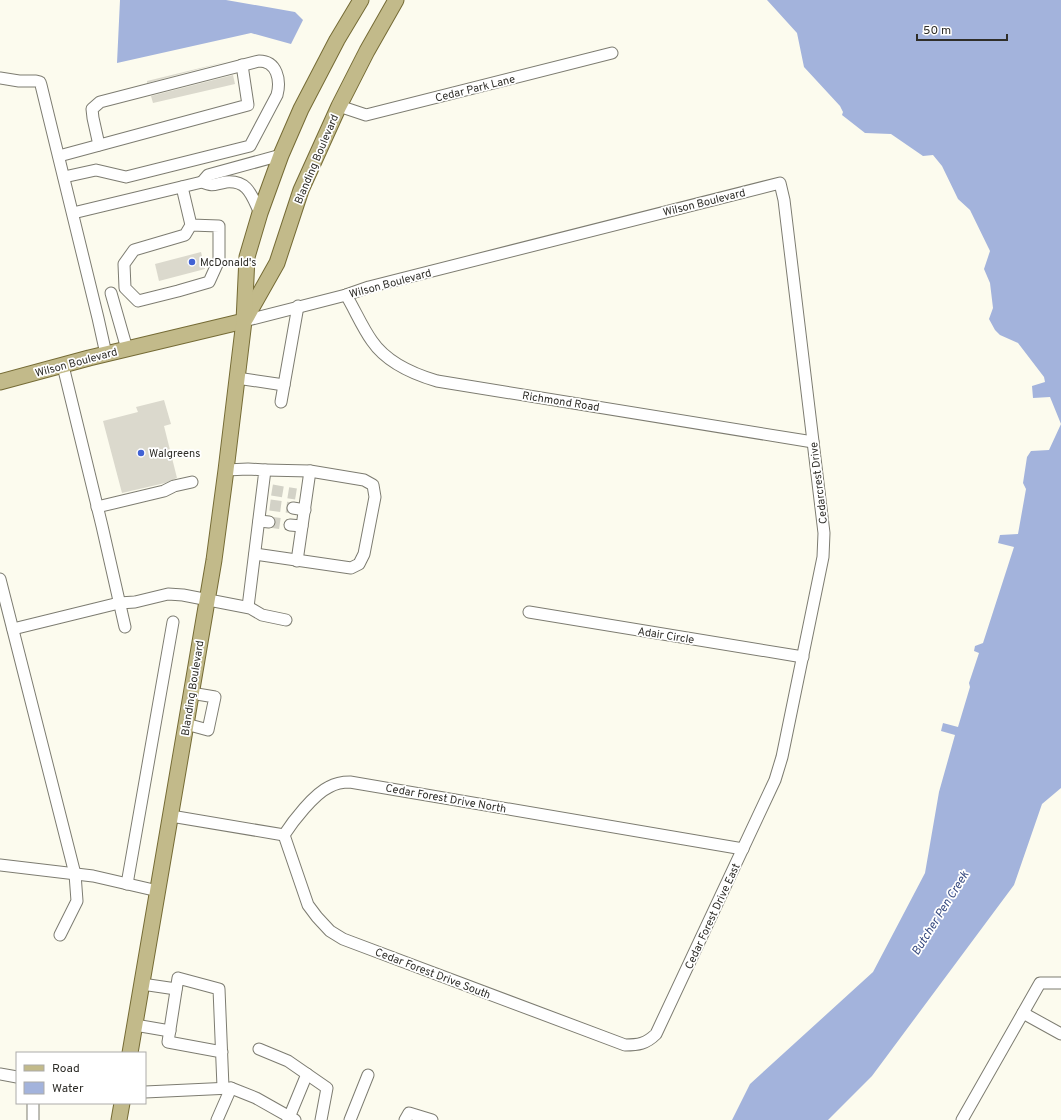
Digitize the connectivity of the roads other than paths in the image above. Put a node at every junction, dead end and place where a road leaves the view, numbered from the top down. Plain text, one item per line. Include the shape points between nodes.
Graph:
1 (361, 0) edge
2 (396, 0) edge
3 (612, 53) dead end
4 (242, 65) junction
5 (0, 78) edge
6 (339, 106) junction
7 (99, 145) junction
8 (281, 155) junction
9 (58, 156) junction
10 (64, 177) junction
11 (202, 182) junction
12 (780, 183) joint
13 (182, 187) junction
14 (72, 213) junction
15 (260, 213) junction
16 (191, 225) junction
17 (125, 288) junction
18 (110, 293) junction
19 (346, 295) junction
20 (93, 298) junction
21 (298, 306) junction
22 (244, 321) junction
23 (127, 349) junction
24 (106, 354) junction
25 (62, 366) junction
26 (237, 378) junction
27 (0, 382) edge
28 (284, 385) junction
29 (281, 402) dead end
30 (813, 442) junction
31 (226, 470) junction
32 (265, 470) junction
33 (310, 471) junction
34 (192, 482) dead end
35 (97, 507) junction
36 (293, 508) tunnel mouth
37 (304, 510) junction
38 (290, 525) tunnel mouth
39 (302, 526) junction
40 (254, 554) junction
41 (297, 560) junction
42 (0, 578) edge
43 (207, 599) junction
44 (119, 603) junction
45 (248, 607) junction
46 (529, 612) dead end
47 (286, 620) dead end
48 (173, 622) dead end
49 (125, 627) dead end
50 (13, 629) junction
51 (803, 657) junction
52 (191, 693) junction
53 (186, 724) junction
54 (776, 780) joint
55 (171, 816) junction
56 (284, 835) junction
57 (743, 849) junction
58 (0, 865) edge
59 (75, 874) junction
60 (128, 884) junction
61 (158, 891) junction
62 (60, 935) dead end
63 (1061, 983) edge
64 (142, 984) junction
65 (176, 989) junction
66 (1023, 1013) junction
67 (135, 1025) junction
68 (170, 1031) junction
69 (1061, 1034) edge
70 (640, 1045) joint
71 (259, 1049) dead end
72 (130, 1052) edge
73 (222, 1052) junction
74 (0, 1074) edge
75 (307, 1074) junction
76 (368, 1075) dead end
77 (16, 1077) edge
78 (227, 1088) junction
79 (146, 1092) edge
80 (33, 1104) edge
81 (122, 1104) edge
82 (291, 1119) edge
83 (33, 1120) edge
84 (119, 1120) edge
85 (216, 1120) edge
86 (321, 1120) edge
87 (350, 1120) edge
88 (405, 1120) edge
89 (432, 1120) edge
90 (962, 1120) edge

1 - 8 main road, Blanding Boulevard via 337,40
2 - 6 main road, Blanding Boulevard
3 - 6 street, Cedar Park Lane via 366,115
4 - 7 street via 100,102 92,109
4 - 7 street via 248,105
4 - 10 street via 267,61 277,75 279,88 250,146 126,177 96,170
5 - 9 street via 40,82
6 - 22 main road, Blanding Boulevard via 302,190 277,263
7 - 9 street
8 - 11 street via 208,174
8 - 15 main road, Blanding Boulevard
9 - 10 street
10 - 14 street
11 - 13 street
11 - 15 street via 211,186 225,182 236,182 245,186
12 - 19 street, Wilson Boulevard via 392,281
12 - 30 street, Cedarcrest Drive
13 - 14 street
13 - 16 street
14 - 20 street
15 - 22 main road, Blanding Boulevard via 247,257
16 - 17 street via 185,235 134,250 124,264
16 - 17 street via 219,226 219,260 209,282 138,301
17 - 18 street
18 - 20 street
18 - 23 street
19 - 21 street, Wilson Boulevard
19 - 30 street, Richmond Road via 372,342 385,355 419,376
20 - 24 street
21 - 22 street, Wilson Boulevard
21 - 28 street
22 - 23 main road, Wilson Boulevard
22 - 26 main road, Blanding Boulevard
23 - 24 main road, Wilson Boulevard
24 - 25 main road, Wilson Boulevard
25 - 27 main road, Wilson Boulevard
25 - 35 street
26 - 28 street
26 - 31 main road, Blanding Boulevard
28 - 29 street
30 - 51 street, Cedarcrest Drive via 824,533 823,557
31 - 32 street
31 - 43 main road, Blanding Boulevard
32 - 33 street
32 - 40 street via 268,490 264,521
33 - 37 street via 301,495
33 - 41 street via 364,480 373,485 375,497 364,554 359,564 351,568
34 - 35 street
35 - 44 street
36 - 37 street
37 - 39 street
38 - 39 street
39 - 41 street
40 - 41 street
40 - 45 street
42 - 50 street
43 - 44 street via 168,594
43 - 45 street
43 - 52 main road, Blanding Boulevard
44 - 49 street
44 - 50 street
45 - 47 street via 262,614
46 - 51 street, Adair Circle
48 - 60 street
50 - 59 street
51 - 54 street, Cedarcrest Drive
52 - 53 main road, Blanding Boulevard
52 - 53 street via 215,697 208,730
53 - 55 main road, Blanding Boulevard
54 - 57 street, Cedar Forest Drive East
55 - 56 street
55 - 61 main road, Blanding Boulevard
56 - 57 street, Cedar Forest Drive North via 319,794 338,783 350,782
56 - 70 street, Cedar Forest Drive South via 308,905 316,918 343,939 625,1045
57 - 70 street, Cedar Forest Drive East via 656,1034
58 - 59 street
59 - 60 street
59 - 62 street via 77,901
60 - 61 street
61 - 64 main road, Blanding Boulevard
63 - 66 street via 1040,983
64 - 65 street
64 - 67 main road, Blanding Boulevard
65 - 68 street
65 - 73 street via 178,978 219,989
66 - 69 street
66 - 90 street
67 - 68 street
67 - 72 main road, Blanding Boulevard
68 - 73 street via 168,1042
71 - 75 street via 288,1061
73 - 78 street
74 - 77 street
75 - 82 street
75 - 86 street via 327,1088
76 - 87 street
78 - 79 street
78 - 82 street via 256,1098
78 - 85 street
80 - 83 street
81 - 84 main road
88 - 89 street via 409,1112

